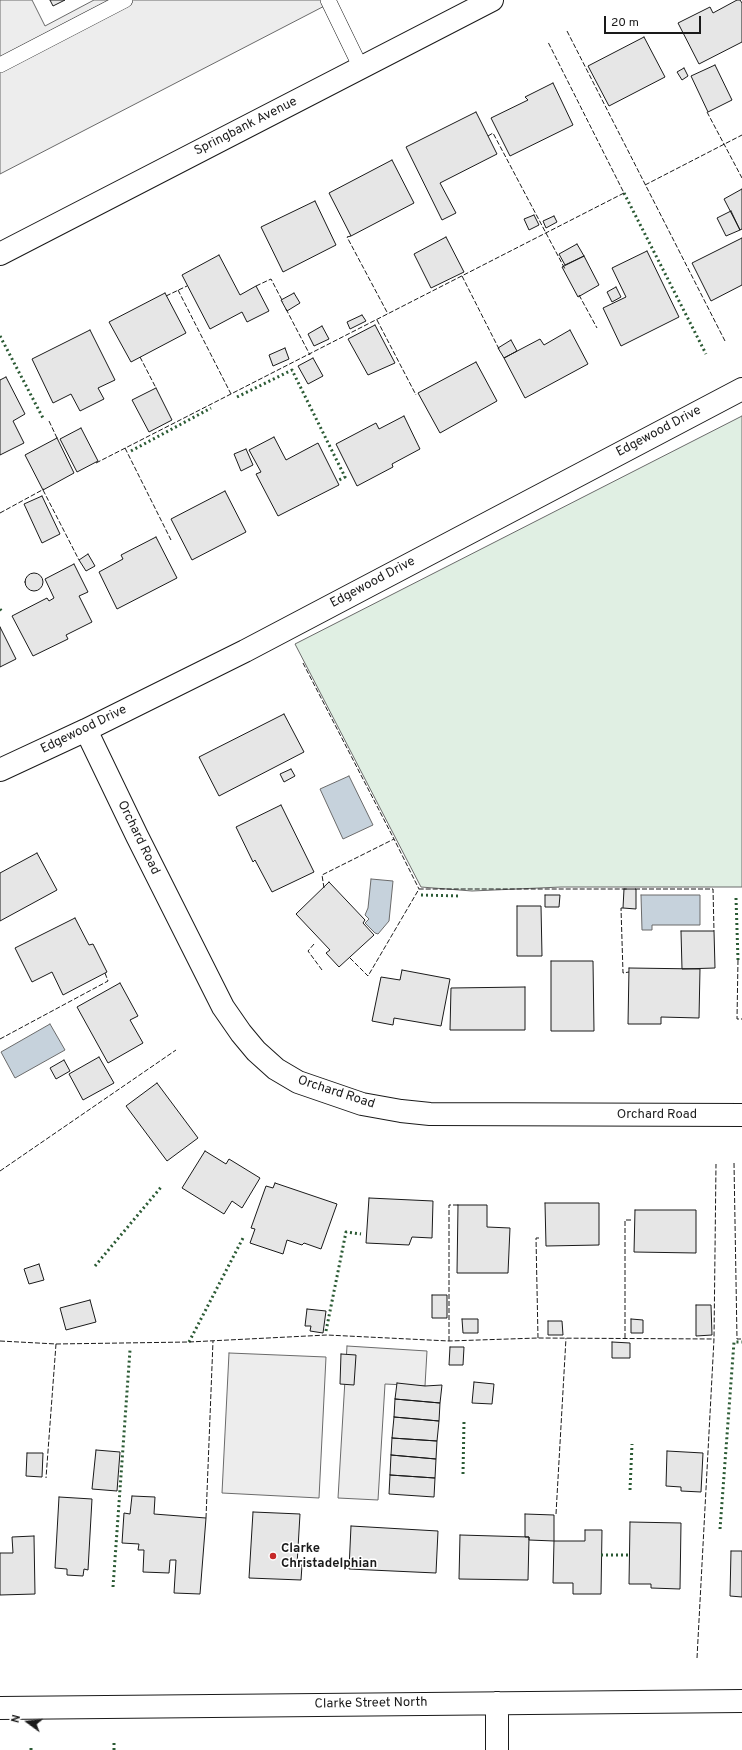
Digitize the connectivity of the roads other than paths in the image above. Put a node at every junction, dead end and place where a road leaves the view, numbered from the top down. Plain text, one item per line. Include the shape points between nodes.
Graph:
1 (125, 0) edge
2 (328, 0) edge
3 (492, 0) edge
4 (0, 65) edge
5 (361, 68) junction
6 (0, 254) edge
7 (742, 389) edge
8 (86, 730) junction
9 (0, 770) edge
10 (742, 1115) edge
11 (742, 1701) edge
12 (497, 1703) junction
13 (0, 1708) edge
14 (497, 1750) edge

1 - 4 lane
2 - 5 lane
3 - 5 street, Springbank Avenue
5 - 6 street, Springbank Avenue
7 - 8 street, Edgewood Drive via 245,651
8 - 9 street, Edgewood Drive
8 - 10 street, Orchard Road via 223,1007 256,1051 298,1082 362,1104 430,1114
11 - 12 street, Clarke Street North
12 - 13 street, Clarke Street North
12 - 14 street

